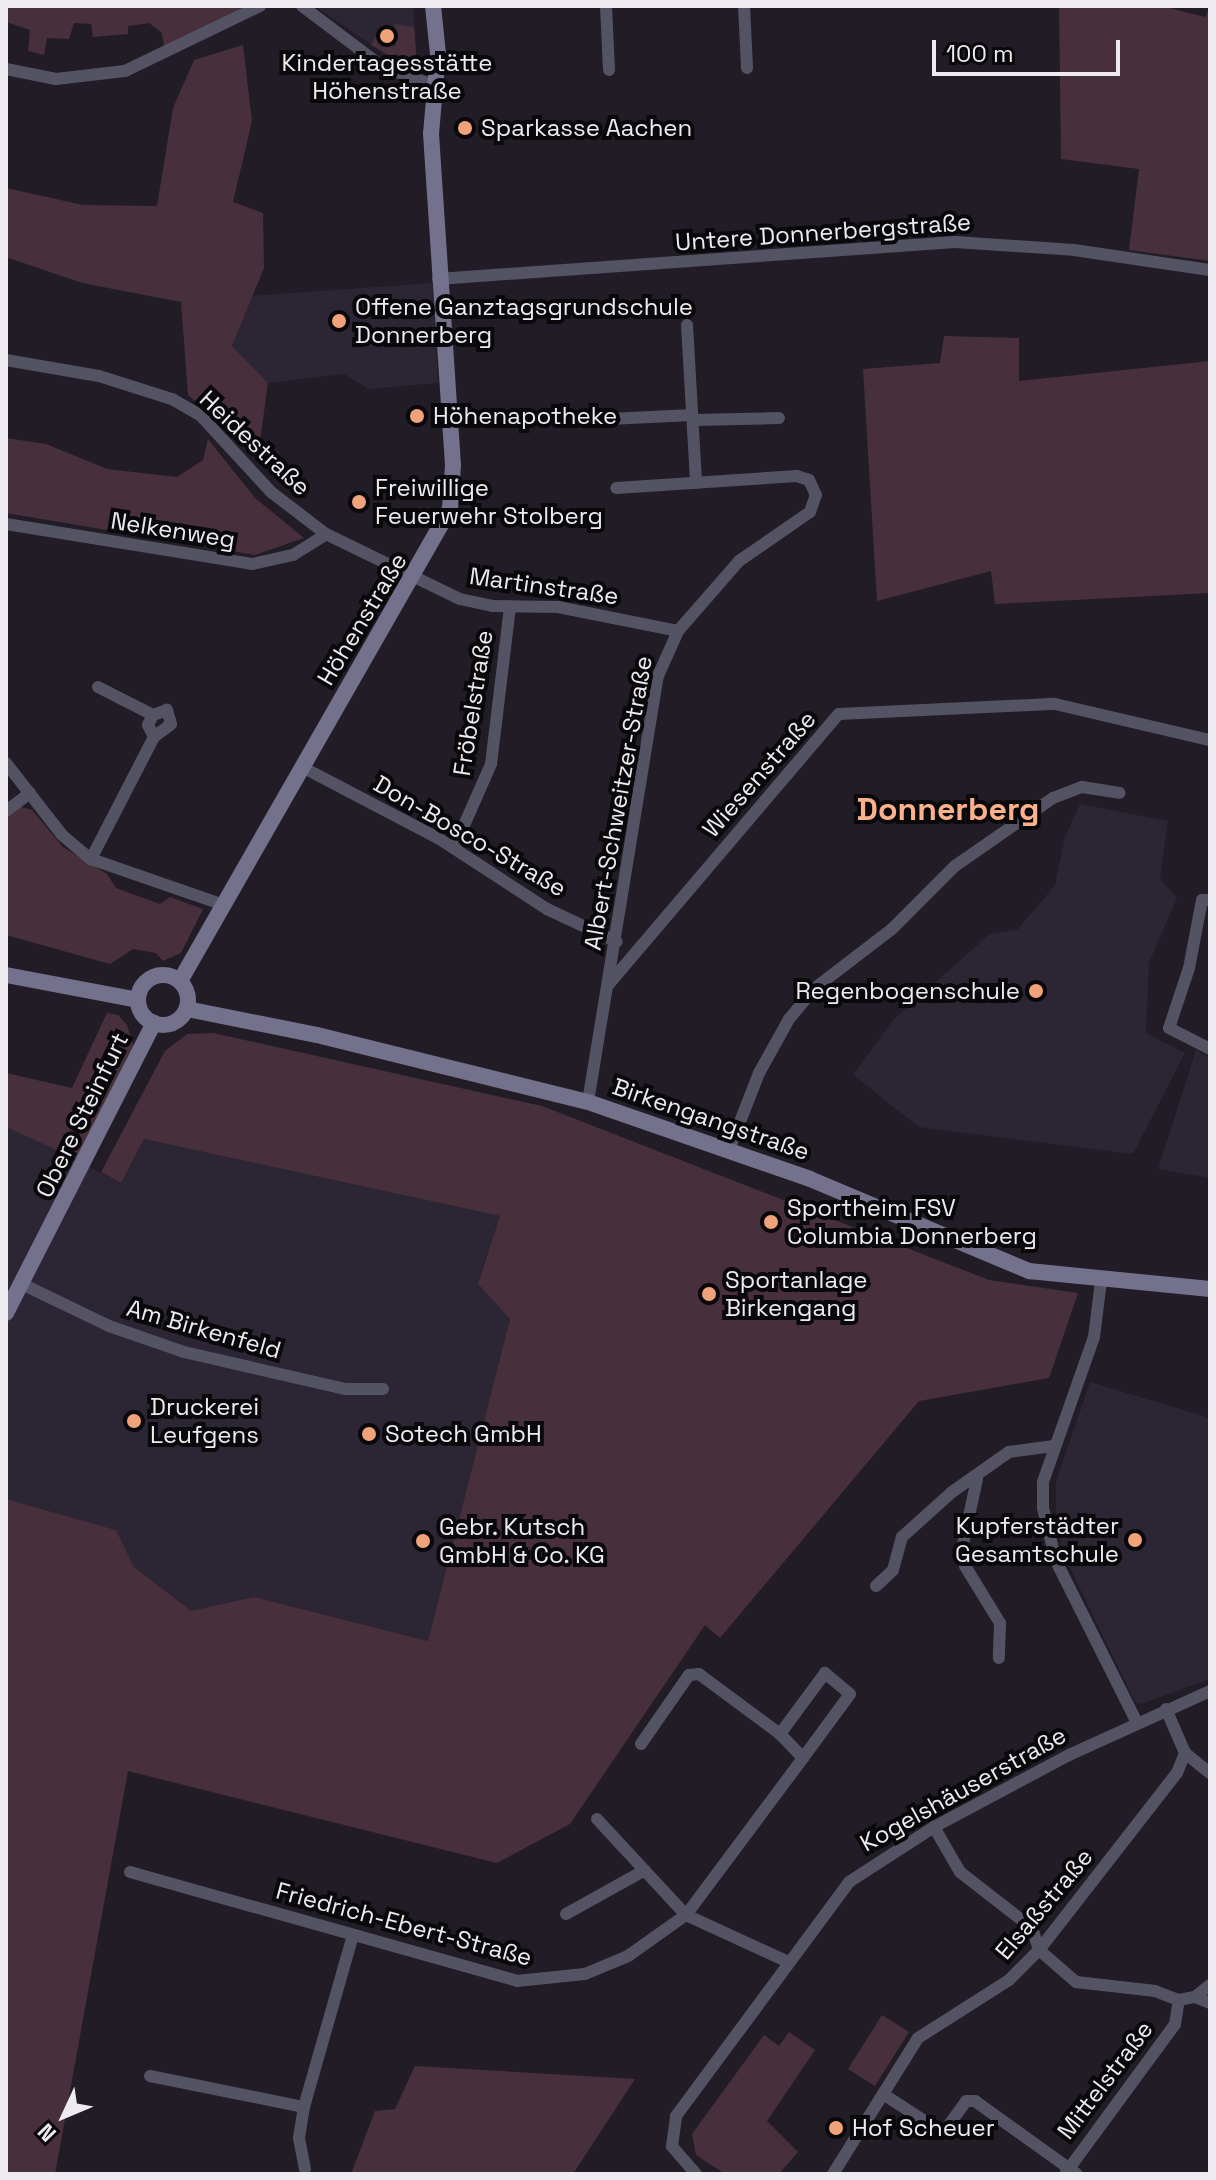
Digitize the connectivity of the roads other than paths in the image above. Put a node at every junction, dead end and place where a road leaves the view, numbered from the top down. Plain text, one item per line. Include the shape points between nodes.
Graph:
1 (260, 6) edge
2 (302, 6) edge
3 (433, 6) edge
4 (606, 6) edge
5 (744, 6) edge
6 (747, 68) dead end
7 (6, 69) edge
8 (609, 70) dead end
9 (436, 86) junction
10 (1210, 270) edge
11 (438, 279) junction
12 (687, 325) dead end
13 (6, 360) edge
14 (692, 417) junction
15 (779, 418) dead end
16 (609, 419) dead end
17 (696, 483) junction
18 (616, 488) dead end
19 (6, 524) edge
20 (326, 534) junction
21 (415, 578) junction
22 (510, 606) junction
23 (678, 631) junction
24 (98, 687) dead end
25 (153, 715) junction
26 (154, 737) junction
27 (1210, 740) edge
28 (6, 763) edge
29 (302, 767) junction
30 (30, 793) junction
31 (1120, 793) dead end
32 (6, 811) edge
33 (454, 848) junction
34 (91, 859) junction
35 (1206, 900) edge
36 (224, 905) junction
37 (617, 942) junction
38 (6, 975) edge
39 (180, 981) junction
40 (608, 985) junction
41 (138, 1000) junction
42 (187, 1009) junction
43 (154, 1023) junction
44 (1210, 1049) edge
45 (588, 1102) junction
46 (729, 1150) junction
47 (1101, 1281) junction
48 (22, 1284) junction
49 (1210, 1289) edge
50 (6, 1313) edge
51 (383, 1389) dead end
52 (1054, 1446) junction
53 (977, 1479) junction
54 (876, 1586) dead end
55 (999, 1658) dead end
56 (1210, 1691) edge
57 (1166, 1709) junction
58 (1136, 1721) junction
59 (780, 1734) junction
60 (641, 1744) dead end
61 (1185, 1753) junction
62 (803, 1758) junction
63 (1210, 1773) edge
64 (597, 1819) dead end
65 (934, 1827) junction
66 (645, 1870) junction
67 (130, 1872) dead end
68 (566, 1914) dead end
69 (686, 1915) junction
70 (353, 1935) junction
71 (1039, 1950) junction
72 (788, 1962) junction
73 (1210, 1985) edge
74 (1195, 1997) junction
75 (1179, 2000) junction
76 (1210, 2003) edge
77 (150, 2076) dead end
78 (883, 2094) junction
79 (304, 2107) junction
80 (305, 2169) dead end
81 (1070, 2172) edge
82 (696, 2174) edge
83 (833, 2174) edge

1 - 7 street via 125,71 56,79
2 - 9 street via 383,67
3 - 9 street, Höhenstraße
4 - 8 street
5 - 6 street
9 - 11 street, Höhenstraße via 431,134
10 - 11 street, Untere Donnerbergstraße via 1074,250 955,242
11 - 21 street, Höhenstraße via 454,491 443,529
12 - 14 street
13 - 20 street, Heidestraße via 113,379 172,399 200,415 271,492
14 - 15 street
14 - 16 street
14 - 17 street
17 - 18 street
17 - 23 street via 797,476 814,486 815,504 739,561
19 - 20 street, Nelkenweg via 252,564 293,555
20 - 21 street, Heidestraße
21 - 22 street, Martinstraße via 460,599
21 - 29 street, Höhenstraße
22 - 23 street, Martinstraße via 558,607
22 - 33 street, Fröbelstraße via 491,764
23 - 37 street, Albert-Schweitzer-Straße via 658,676
24 - 25 street
25 - 26 street via 148,725
25 - 26 street via 163,710 171,714 166,732
26 - 34 street
27 - 40 street, Wiesenstraße via 1055,704 839,714
28 - 30 street
29 - 33 street, Don-Bosco-Straße
29 - 36 street, Höhenstraße
30 - 32 street
30 - 34 street via 62,835
31 - 46 street via 1082,787 1053,798 955,866 892,929 815,988 766,1059
33 - 37 street, Don-Bosco-Straße via 547,909
34 - 36 street
35 - 44 street via 1169,1028
36 - 39 street, Höhenstraße
37 - 40 street, Albert-Schweitzer-Straße
38 - 41 street
39 - 41 street via 153,977
39 - 42 street via 188,994
40 - 45 street
41 - 43 street via 142,1014
42 - 43 street via 171,1024
42 - 45 street, Birkengangstraße
43 - 48 street, Obere Steinfurt
45 - 46 street, Birkengangstraße
46 - 47 street, Birkengangstraße via 886,1208 996,1260 1060,1277
47 - 49 street, Birkengangstraße
47 - 52 street via 1094,1337
48 - 50 street, Obere Steinfurt
48 - 51 street, Am Birkenfeld via 109,1326 184,1352 345,1389
52 - 53 street via 1009,1452
52 - 58 street via 1043,1482 1043,1508 1056,1561
53 - 54 street via 952,1492 902,1537 893,1570
53 - 55 street via 962,1549 965,1566 1000,1623
56 - 57 street, Kogelshäuserstraße
57 - 58 street, Kogelshäuserstraße
57 - 61 street
58 - 65 street, Kogelshäuserstraße
59 - 60 street via 699,1674 689,1675
59 - 62 street
59 - 62 street, Friedrich-Ebert-Straße via 825,1673 850,1694
61 - 63 street
61 - 71 street, Elsaßstraße via 1177,1773
62 - 69 street, Friedrich-Ebert-Straße
64 - 66 street
65 - 71 street via 960,1872 1032,1928
65 - 72 street, Kogelshäuserstraße via 849,1882
66 - 68 street
66 - 69 street
67 - 70 street, Friedrich-Ebert-Straße
69 - 70 street, Friedrich-Ebert-Straße via 628,1956 585,1974 541,1982 492,1975
69 - 72 street
70 - 79 street
71 - 75 street via 1090,1987 1155,1991
71 - 78 street, Elsaßstraße via 1009,1980 918,2038
72 - 82 street, Kogelshäuserstraße via 676,2116 672,2146
73 - 74 street
74 - 75 street
74 - 76 street
75 - 81 street, Mittelstraße via 1175,2024
77 - 79 street
78 - 81 street via 943,2133 966,2101 975,2101
78 - 83 street, Elsaßstraße
79 - 80 street via 299,2138

